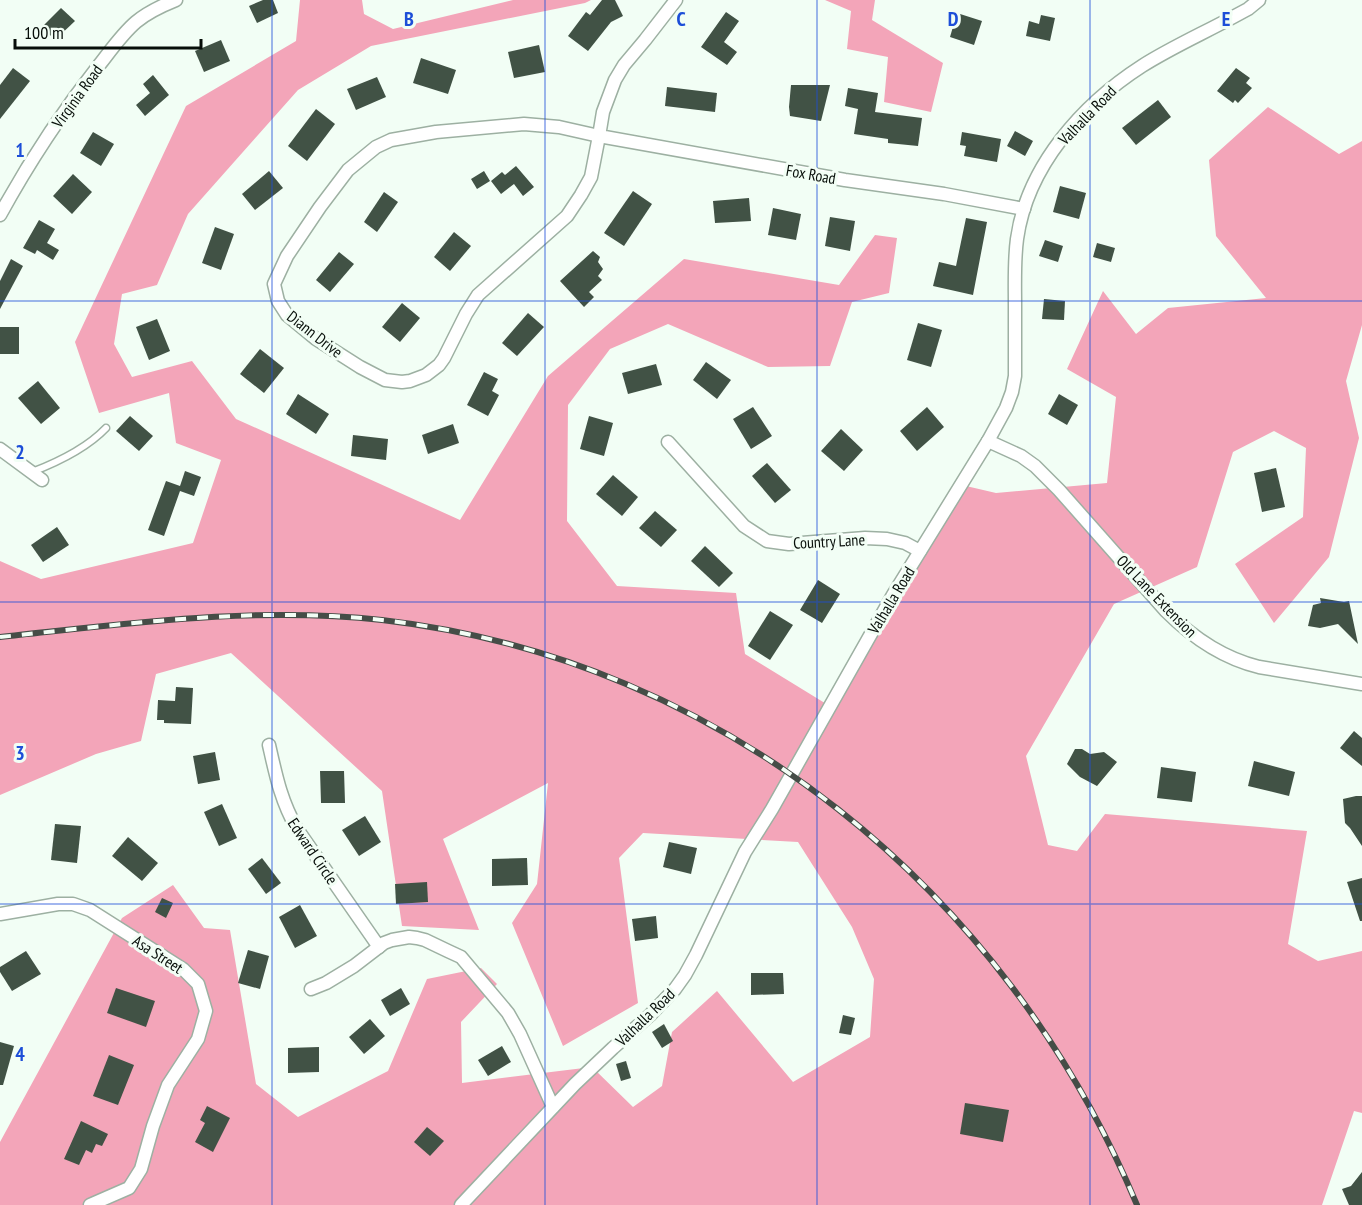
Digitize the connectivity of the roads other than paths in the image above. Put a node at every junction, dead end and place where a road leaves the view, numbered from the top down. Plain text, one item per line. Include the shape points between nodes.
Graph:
1 (176, 0) edge
2 (676, 0) edge
3 (1259, 0) edge
4 (599, 136) junction
5 (1024, 209) junction
6 (0, 215) edge
7 (106, 428) dead end
8 (988, 441) junction
9 (668, 442) dead end
10 (0, 448) edge
11 (36, 476) joint
12 (920, 551) junction
13 (1362, 684) edge
14 (269, 745) dead end
15 (0, 914) edge
16 (379, 947) junction
17 (311, 989) dead end
18 (553, 1107) junction
19 (90, 1205) edge
20 (461, 1205) edge

1 - 6 street, Virginia Road via 148,13 122,36 77,93
2 - 4 street, Diann Drive via 615,80
3 - 5 street, Valhalla Road via 1143,66 1100,99 1061,139
4 - 4 street, Diann Drive via 591,177 567,216 478,295 444,358 426,375 402,382 385,380 316,339 287,315 278,301 274,284 287,256 348,170 376,147 390,140 436,132 524,124
4 - 5 street, Fox Road
5 - 8 street, Valhalla Road via 1015,268 1015,376 1006,408
7 - 11 lane
8 - 12 street, Valhalla Road
8 - 13 street, Old Lane Extension via 1035,466 1166,611 1219,653 1252,665
9 - 12 street, Country Lane via 744,526 767,541 789,544 887,539
10 - 11 street
12 - 18 street, Valhalla Road via 744,852 685,975 650,1015
14 - 16 street, Edward Circle via 286,809
15 - 19 street, Asa Street via 58,904 90,910 183,969 198,984 206,1011 198,1039 168,1085 141,1169 129,1188
16 - 17 street via 354,966
16 - 18 street via 400,938 417,938 461,957 508,1013
18 - 20 street, Valhalla Road

